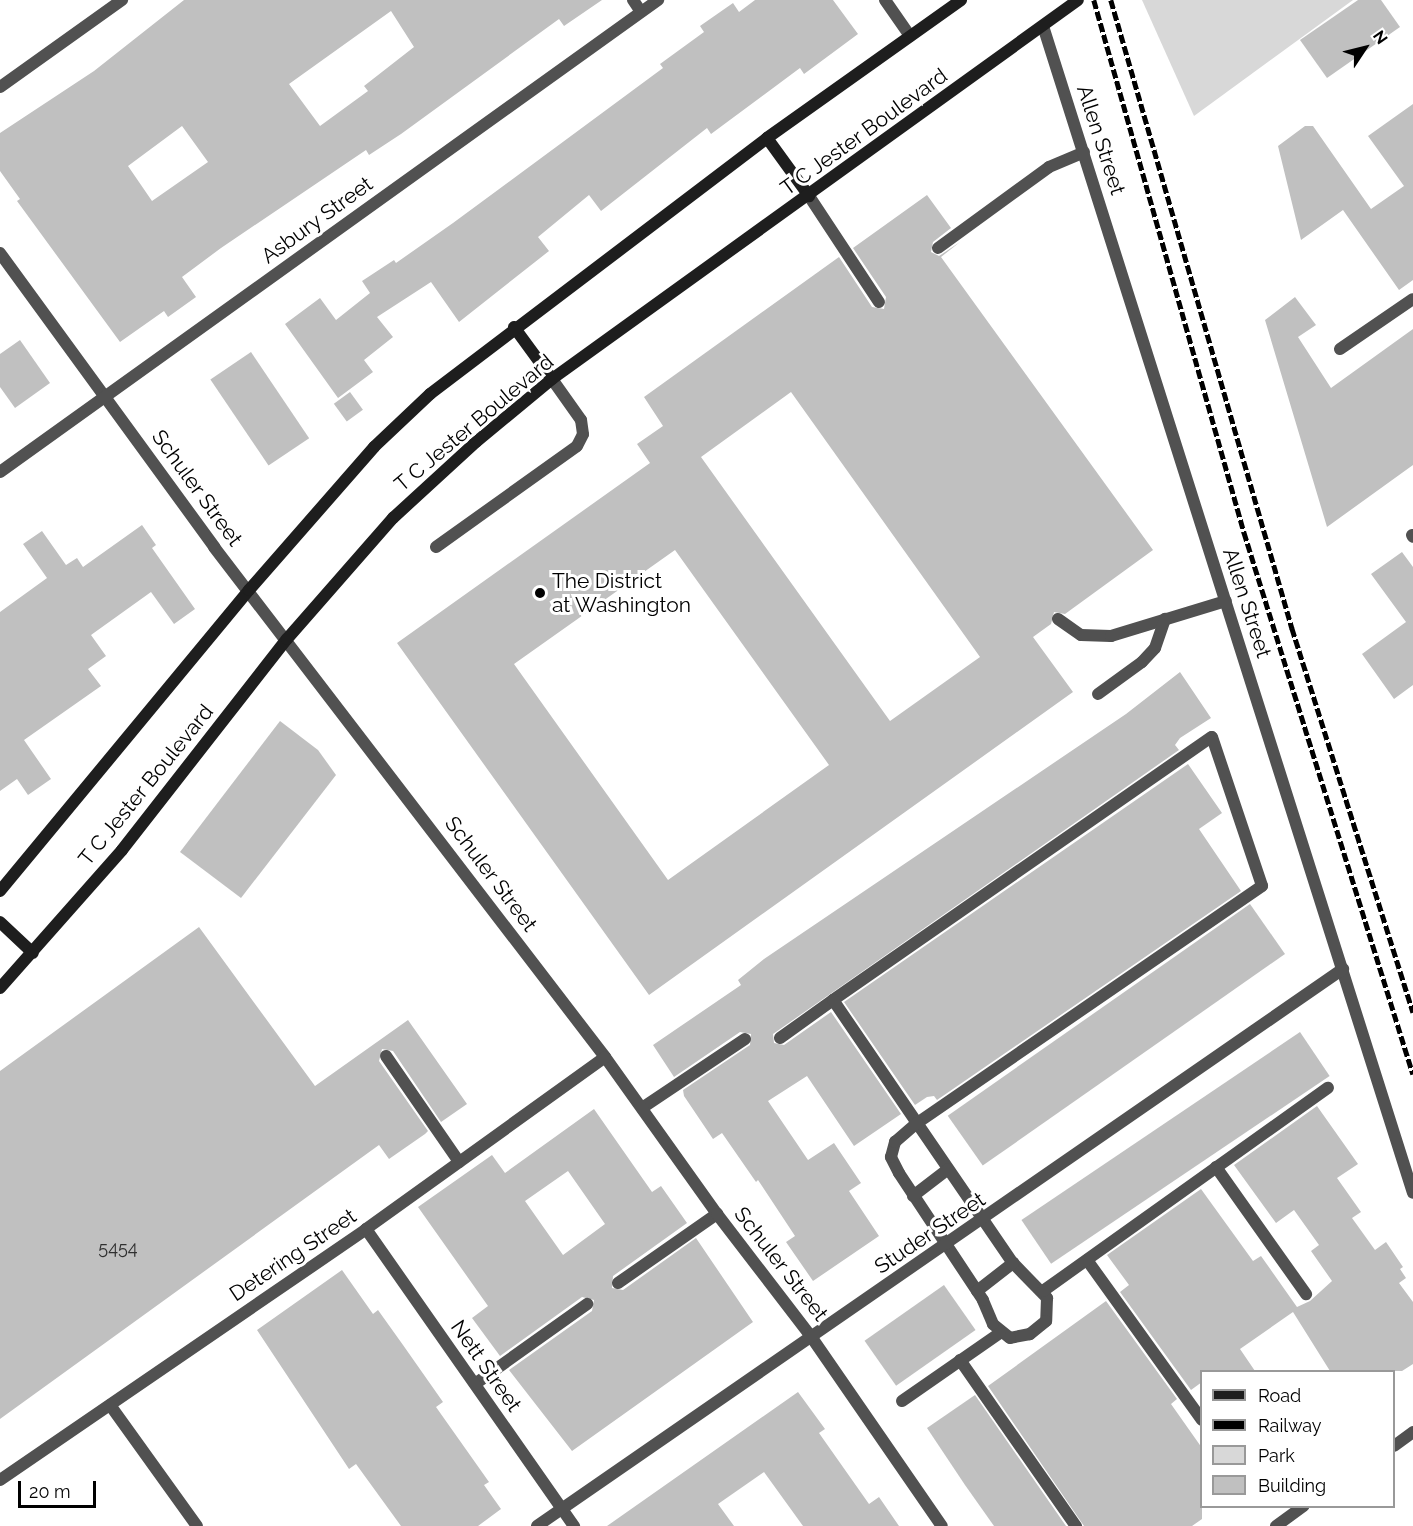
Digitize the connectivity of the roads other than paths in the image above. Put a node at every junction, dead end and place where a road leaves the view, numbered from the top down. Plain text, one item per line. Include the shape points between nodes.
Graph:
1 (122, 0) edge
2 (633, 0) edge
3 (658, 0) edge
4 (885, 0) edge
5 (961, 0) edge
6 (1078, 0) edge
7 (641, 12) junction
8 (1043, 26) junction
9 (910, 36) junction
10 (0, 87) edge
11 (767, 138) junction
12 (1084, 152) junction
13 (808, 196) junction
14 (938, 248) dead end
15 (0, 253) edge
16 (1413, 299) edge
17 (879, 302) dead end
18 (514, 327) junction
19 (1340, 349) dead end
20 (552, 380) junction
21 (106, 396) junction
22 (0, 472) edge
23 (436, 547) dead end
24 (249, 590) junction
25 (1226, 601) junction
26 (1058, 619) dead end
27 (1165, 619) junction
28 (287, 639) junction
29 (1098, 694) dead end
30 (0, 891) edge
31 (0, 922) edge
32 (33, 953) junction
33 (1343, 969) junction
34 (0, 988) edge
35 (832, 1000) junction
36 (780, 1038) dead end
37 (745, 1039) dead end
38 (386, 1056) dead end
39 (605, 1056) junction
40 (1328, 1088) dead end
41 (642, 1108) junction
42 (917, 1123) junction
43 (459, 1161) junction
44 (1216, 1167) junction
45 (948, 1169) junction
46 (1413, 1192) edge
47 (913, 1196) junction
48 (717, 1214) junction
49 (984, 1221) junction
50 (366, 1229) junction
51 (945, 1246) junction
52 (1088, 1260) junction
53 (1013, 1263) junction
54 (618, 1283) dead end
55 (977, 1291) junction
56 (1043, 1291) junction
57 (1306, 1294) dead end
58 (587, 1304) dead end
59 (1000, 1333) junction
60 (810, 1335) junction
61 (960, 1360) junction
62 (475, 1384) junction
63 (902, 1401) dead end
64 (110, 1405) junction
65 (1200, 1417) edge
66 (1413, 1432) edge
67 (1395, 1445) edge
68 (0, 1480) edge
69 (1302, 1508) edge
70 (562, 1509) junction
71 (196, 1526) edge
72 (537, 1526) edge
73 (574, 1526) edge
74 (942, 1526) edge
75 (1076, 1526) edge
76 (1276, 1526) edge

1 - 10 street
2 - 7 street
3 - 7 street, Asbury Street
4 - 9 street
5 - 9 main road, T C Jester Boulevard
6 - 8 main road, T C Jester Boulevard
7 - 21 street, Asbury Street
8 - 12 street, Allen Street
8 - 13 main road, T C Jester Boulevard
9 - 11 main road, T C Jester Boulevard
11 - 13 main road
11 - 18 main road, T C Jester Boulevard
12 - 14 street via 1049,167
12 - 25 street, Allen Street
13 - 17 street
13 - 20 main road, T C Jester Boulevard
15 - 21 street, Schuler Street
16 - 19 street
18 - 20 main road
18 - 24 main road, T C Jester Boulevard via 430,394 374,447
20 - 23 street via 581,420 583,434 577,446
20 - 28 main road, T C Jester Boulevard via 393,518
21 - 22 street, Asbury Street
21 - 24 street, Schuler Street
24 - 28 street, Schuler Street
24 - 30 main road, T C Jester Boulevard
25 - 27 street
25 - 33 street, Allen Street
26 - 27 street via 1071,631 1091,638
27 - 29 street via 1155,648
28 - 32 main road, T C Jester Boulevard via 122,850
28 - 39 street, Schuler Street
31 - 32 main road
32 - 34 main road, T C Jester Boulevard
33 - 46 street, Allen Street
33 - 49 street, Studer Street
35 - 36 street
35 - 42 street
35 - 42 street via 1212,737 1262,886
37 - 41 street
38 - 43 street
39 - 41 street, Schuler Street
39 - 43 street, Detering Street
40 - 44 street
41 - 48 street, Schuler Street
42 - 45 street
42 - 47 street via 895,1142 891,1157
43 - 50 street, Detering Street
44 - 52 street
44 - 57 street
45 - 47 street
45 - 49 street
47 - 51 street
48 - 54 street
48 - 60 street, Schuler Street
49 - 51 street, Studer Street
49 - 53 street
50 - 62 street, Nett Street
50 - 64 street, Detering Street
51 - 55 street
51 - 60 street, Studer Street
52 - 56 street
52 - 65 street
53 - 55 street
53 - 56 street
55 - 59 street
56 - 59 street via 1047,1298 1046,1321 1030,1334 1010,1338
58 - 62 street
59 - 61 street
60 - 70 street, Studer Street
60 - 74 street, Schuler Street
61 - 63 street
61 - 75 street
62 - 70 street, Nett Street
64 - 68 street, Detering Street
64 - 71 street
66 - 67 street
69 - 76 street
70 - 72 street, Studer Street
70 - 73 street, Nett Street

